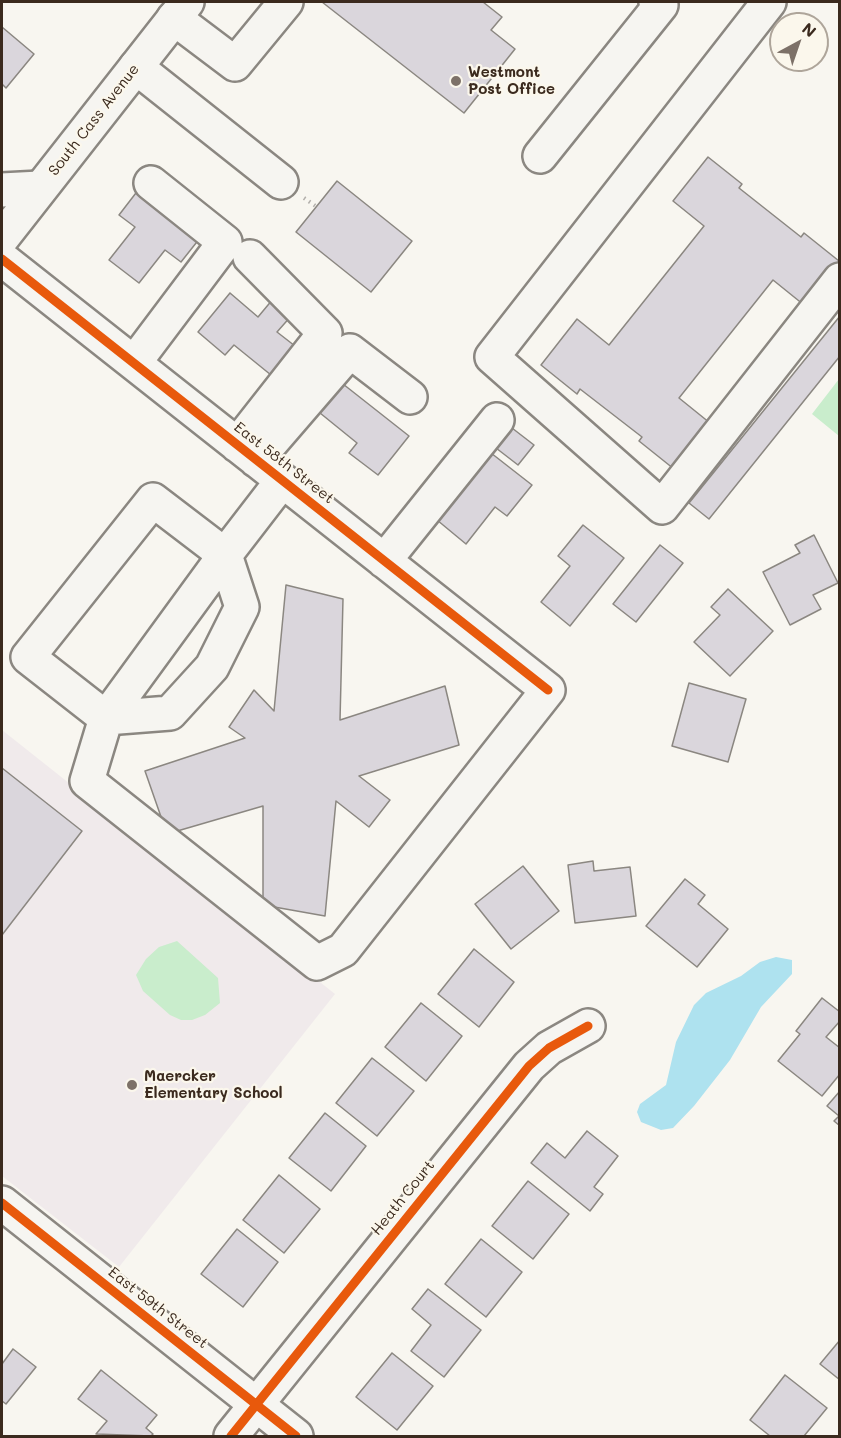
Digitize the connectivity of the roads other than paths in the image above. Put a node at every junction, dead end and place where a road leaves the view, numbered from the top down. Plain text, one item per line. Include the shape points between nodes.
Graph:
1 (286, 2) edge
2 (656, 2) edge
3 (769, 2) edge
4 (181, 10) edge
5 (136, 67) junction
6 (540, 156) dead end
7 (281, 182) dead end
8 (152, 183) dead end
9 (40, 188) junction
10 (2, 190) edge
11 (2, 238) edge
12 (250, 257) dead end
13 (2, 259) edge
14 (840, 280) edge
15 (134, 363) junction
16 (410, 397) dead end
17 (497, 420) dead end
18 (247, 453) junction
19 (282, 481) junction
20 (225, 555) junction
21 (384, 561) junction
22 (106, 718) junction
23 (588, 1026) dead end
24 (2, 1203) edge
25 (256, 1405) junction
26 (231, 1437) edge
27 (296, 1437) edge

1 - 4 street via 235,64
2 - 6 street via 661,5
3 - 14 street via 492,357 662,507
4 - 5 street, South Cass Avenue
5 - 7 street
5 - 9 street, South Cass Avenue
8 - 15 street via 225,242
9 - 10 street
9 - 11 street, South Cass Avenue
12 - 18 street via 325,333
13 - 15 street, East 58th Street
15 - 18 street, East 58th Street
16 - 18 street via 350,351
17 - 21 street
18 - 19 street, East 58th Street
19 - 20 street
19 - 21 street, East 58th Street
20 - 22 street
20 - 22 street via 242,607 212,667 170,713
20 - 22 street via 153,500 28,657
21 - 22 street, East 58th Street via 548,690 344,950 317,963 87,781
23 - 25 street, Heath Court via 549,1048 529,1066
24 - 25 street, East 59th Street
25 - 26 street, Heath Court
25 - 27 street, East 59th Street

